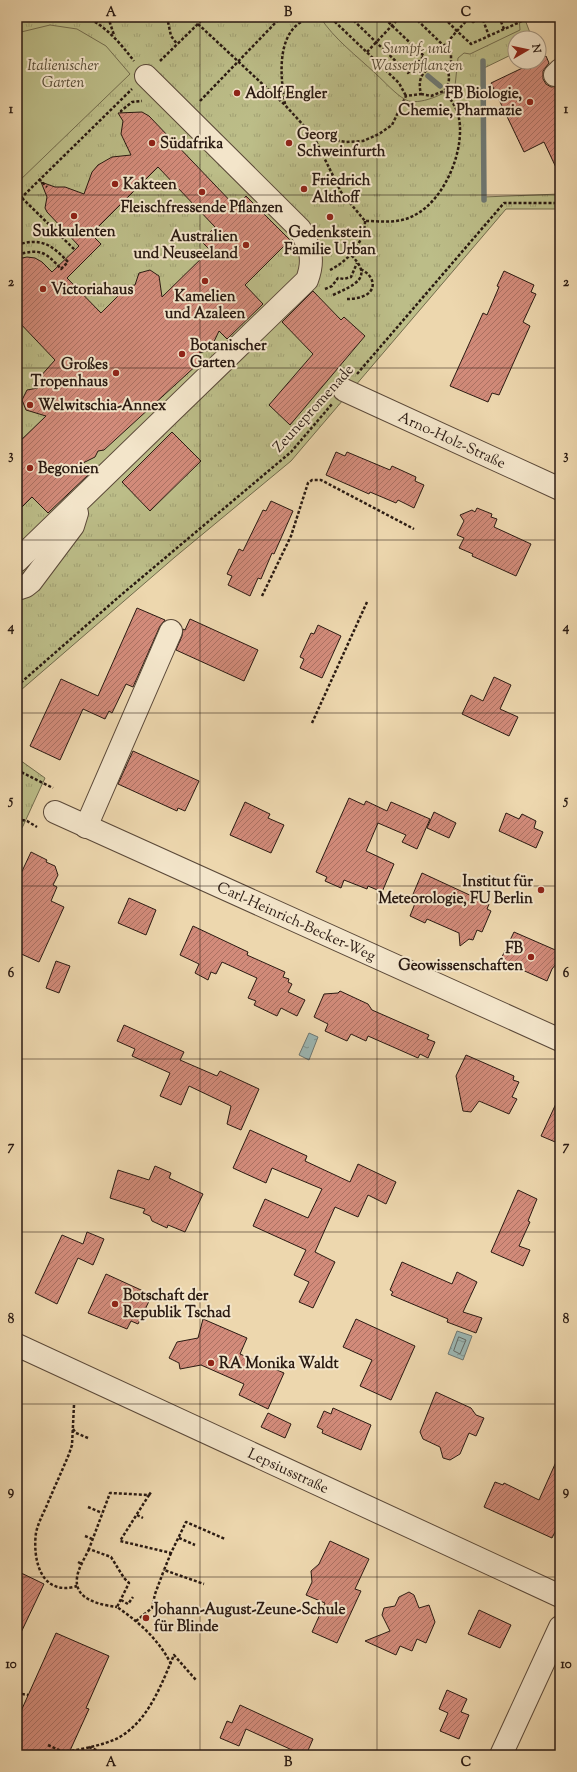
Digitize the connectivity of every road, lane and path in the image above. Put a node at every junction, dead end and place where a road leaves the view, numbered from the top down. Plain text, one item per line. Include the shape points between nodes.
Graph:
1 (86, 17) edge
2 (108, 17) edge
3 (167, 17) edge
4 (205, 17) edge
5 (281, 17) edge
6 (313, 17) edge
7 (326, 17) edge
8 (350, 17) edge
9 (384, 17) edge
10 (400, 17) edge
11 (414, 17) edge
12 (443, 17) edge
13 (468, 17) edge
14 (489, 17) edge
15 (499, 17) edge
16 (531, 17) edge
17 (483, 20) junction
18 (198, 24) junction
19 (392, 26) junction
20 (504, 29) junction
21 (457, 31) junction
22 (114, 36) junction
23 (490, 36) junction
24 (376, 42) junction
25 (177, 44) junction
26 (444, 46) junction
27 (367, 52) junction
28 (239, 62) junction
29 (447, 68) junction
30 (151, 81) junction
31 (444, 91) junction
32 (421, 94) junction
33 (406, 96) junction
34 (285, 105) junction
35 (122, 112) dead end
36 (185, 115) junction
37 (314, 137) junction
38 (39, 179) junction
39 (47, 187) dead end
40 (22, 198) junction
41 (17, 202) edge
42 (560, 203) edge
43 (365, 221) junction
44 (17, 245) edge
45 (75, 250) dead end
46 (350, 254) junction
47 (17, 255) edge
48 (358, 263) junction
49 (360, 269) junction
50 (329, 271) dead end
51 (325, 289) dead end
52 (333, 295) dead end
53 (347, 299) dead end
54 (344, 390) junction
55 (560, 489) edge
56 (82, 499) junction
57 (414, 529) dead end
58 (17, 561) edge
59 (17, 589) edge
60 (262, 596) dead end
61 (367, 602) dead end
62 (171, 631) dead end
63 (17, 686) edge
64 (312, 723) dead end
65 (17, 770) edge
66 (53, 788) dead end
67 (55, 812) dead end
68 (17, 819) edge
69 (37, 826) dead end
70 (86, 827) junction
71 (560, 1040) edge
72 (17, 1345) edge
73 (74, 1406) dead end
74 (72, 1429) junction
75 (88, 1438) dead end
76 (152, 1491) dead end
77 (150, 1495) junction
78 (88, 1507) dead end
79 (102, 1513) junction
80 (137, 1515) junction
81 (143, 1518) dead end
82 (85, 1536) dead end
83 (179, 1538) junction
84 (92, 1539) junction
85 (225, 1539) dead end
86 (195, 1545) dead end
87 (89, 1549) junction
88 (171, 1553) junction
89 (78, 1562) dead end
90 (82, 1564) junction
91 (164, 1570) junction
92 (204, 1584) dead end
93 (78, 1586) junction
94 (560, 1596) edge
95 (133, 1597) dead end
96 (121, 1600) junction
97 (117, 1607) junction
98 (136, 1620) junction
99 (560, 1627) edge
100 (171, 1664) junction
101 (196, 1680) dead end
102 (17, 1693) edge
103 (28, 1695) dead end
104 (48, 1745) dead end
105 (89, 1747) junction
106 (108, 1755) edge
107 (501, 1755) edge

1 - 22 path
2 - 22 path
3 - 25 path via 171,36
4 - 18 path
5 - 28 path
6 - 34 path via 300,24 290,34 286,43 281,65
7 - 27 path via 332,19
8 - 24 path
9 - 19 path
10 - 19 path
11 - 26 path
12 - 21 path
13 - 17 path via 473,22
13 - 21 path
14 - 17 path
15 - 20 path
16 - 20 path
17 - 23 path
18 - 25 path
18 - 28 path
19 - 24 path
19 - 24 path via 424,56 408,73
20 - 23 path
21 - 23 path via 471,44
21 - 26 path
22 - 30 path
24 - 27 path
25 - 30 path
26 - 29 path via 451,52 451,62
27 - 33 path via 399,83
28 - 34 path
28 - 36 path
29 - 31 path via 449,82
29 - 32 path via 429,68 421,76 418,84
30 - 35 path via 142,101 129,104
30 - 36 street
30 - 38 path
31 - 32 path via 431,96
31 - 43 path via 453,102 460,127 457,156 444,185 425,208 412,217 386,223
32 - 33 path
33 - 37 path via 392,124 380,134 363,141 346,142
34 - 37 path
36 - 56 street via 300,229 310,246 310,271 307,280
37 - 43 path via 341,192
38 - 39 path
38 - 40 path
40 - 41 path
40 - 45 path
42 - 54 path, Zeunepromenade via 504,204
43 - 46 path via 363,238
44 - 47 path via 29,241 43,243 55,248 68,262 61,269 49,255 36,251
46 - 48 path
46 - 50 path
48 - 49 path
48 - 51 path via 351,278 338,278 332,286
49 - 52 path via 359,282
49 - 53 path via 369,275 373,284 371,290 361,297
54 - 55 street, Arno-Holz-Straße
54 - 63 path, Zeunepromenade via 291,452
56 - 58 street
56 - 59 street via 73,526 31,582
57 - 60 path via 321,480 312,480 308,483 291,536
61 - 64 path
62 - 70 street
65 - 66 path
67 - 70 street, Carl-Heinrich-Becker-Weg
68 - 69 path
70 - 71 street, Carl-Heinrich-Becker-Weg
72 - 94 street, Lepsiusstraße
73 - 74 path
74 - 75 path
74 - 93 path via 69,1454 39,1521 36,1548 38,1568 48,1582 65,1588
76 - 77 path
77 - 79 path via 110,1493
77 - 80 path
78 - 79 path
79 - 84 path
80 - 81 path
80 - 88 path via 120,1541
82 - 84 path
83 - 85 path via 186,1522
83 - 86 path
83 - 88 path
84 - 87 path
87 - 90 path
87 - 96 path via 111,1557 129,1583
88 - 91 path
89 - 90 path
90 - 93 path via 77,1576
91 - 92 path
91 - 98 path via 152,1608
93 - 97 path via 82,1595 88,1599
95 - 96 path via 128,1604
96 - 97 path
97 - 98 path
98 - 100 path
99 - 107 street
100 - 101 path via 174,1655
100 - 105 path via 151,1705 138,1722 116,1738
102 - 103 path
104 - 105 path via 69,1751
105 - 106 path

